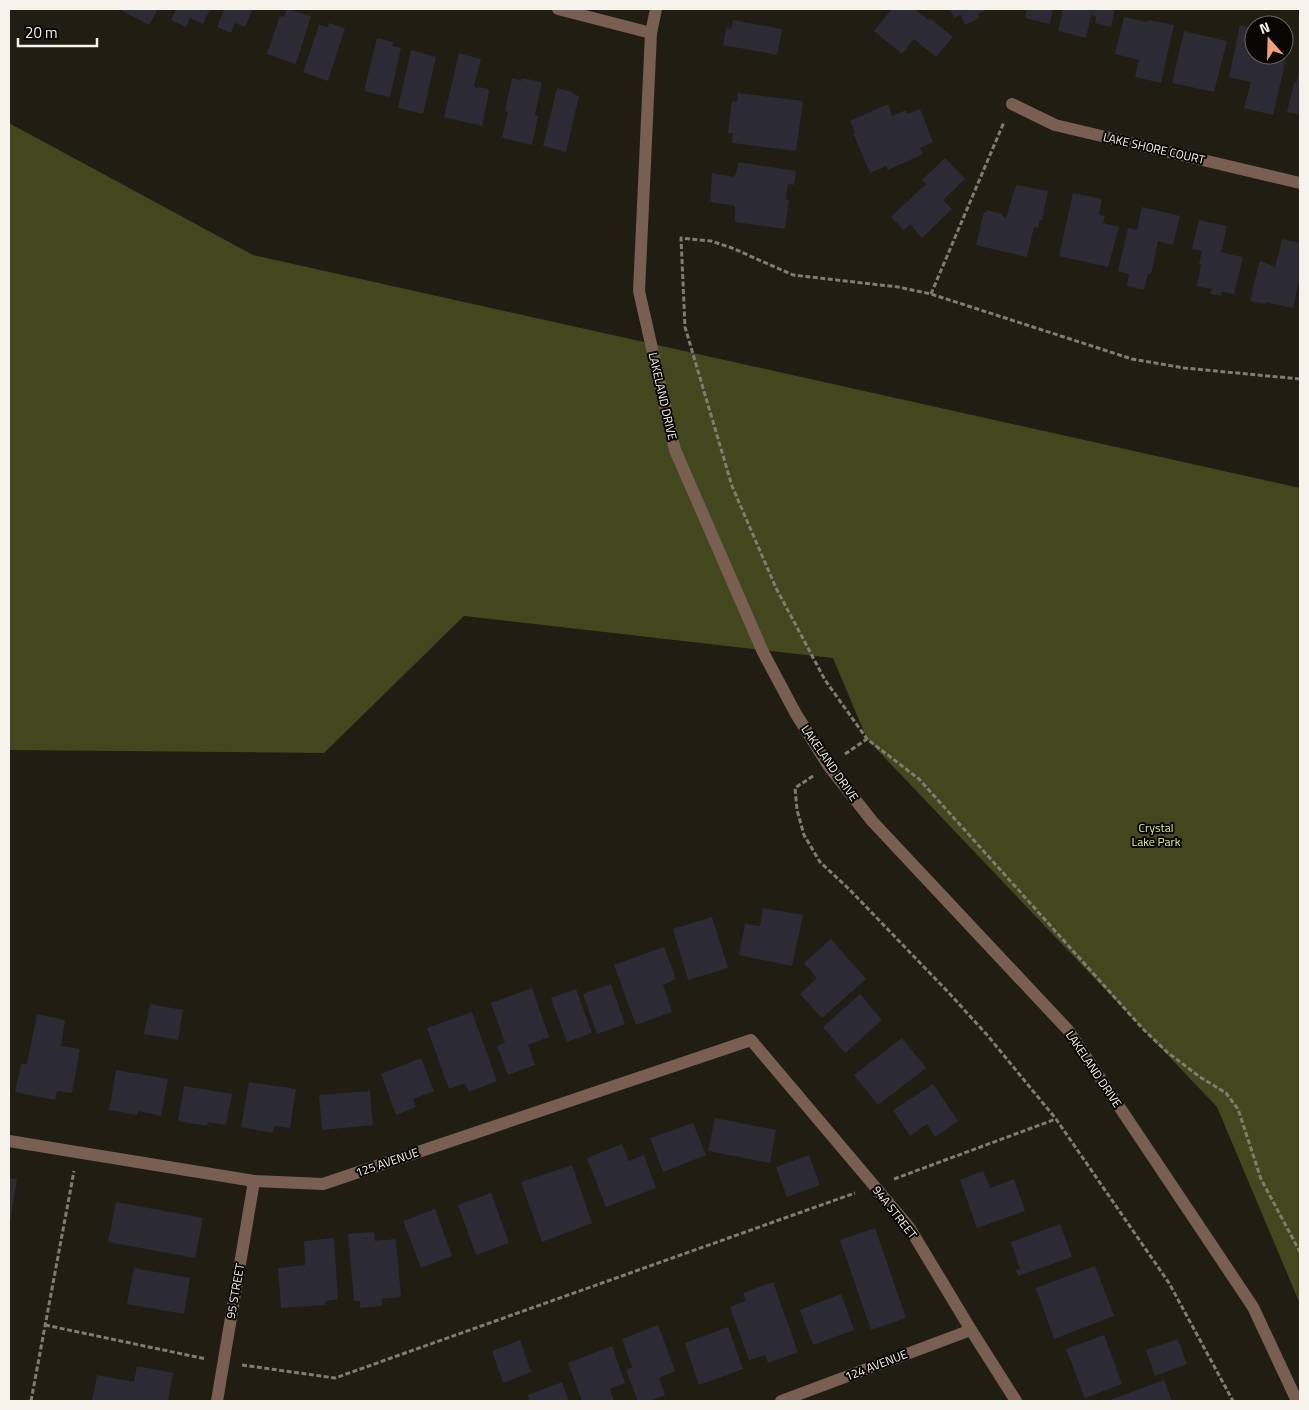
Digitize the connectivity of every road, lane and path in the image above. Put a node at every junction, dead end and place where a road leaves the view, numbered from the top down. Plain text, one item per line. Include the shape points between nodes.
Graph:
1 (558, 9) edge
2 (656, 9) edge
3 (651, 33) junction
4 (1012, 104) joint
5 (1300, 183) edge
6 (931, 294) junction
7 (1300, 379) edge
8 (867, 739) junction
9 (828, 765) junction
10 (751, 1040) joint
11 (1056, 1119) junction
12 (9, 1141) edge
13 (78, 1152) junction
14 (254, 1181) junction
15 (875, 1186) junction
16 (1300, 1252) edge
17 (45, 1325) junction
18 (971, 1330) junction
19 (223, 1362) junction
20 (31, 1401) edge
21 (217, 1401) edge
22 (782, 1401) edge
23 (1016, 1401) edge
24 (1233, 1401) edge
25 (1297, 1401) edge

1 - 3 street
2 - 3 street, LAKELAND DRIVE
3 - 9 street, LAKELAND DRIVE via 639,291 676,450 763,652
4 - 5 street, LAKE SHORE COURT via 1055,125
4 - 6 path
6 - 7 path via 1132,359 1184,368
6 - 8 path via 793,275 712,241 681,238 685,326 732,486 776,588 824,680
8 - 9 path
8 - 16 path via 919,779 1143,1029 1180,1062 1226,1093 1238,1109 1261,1179
9 - 11 path via 795,788 804,835 820,862 949,993
9 - 25 street, LAKELAND DRIVE via 872,820 1068,1030 1253,1307
10 - 14 street, 125 AVENUE via 323,1184
10 - 15 street, 94A STREET
11 - 15 path
11 - 24 path via 1169,1283
12 - 13 street, 125 AVENUE
13 - 14 street, 125 AVENUE
13 - 17 path
14 - 19 street, 95 STREET
15 - 18 street, 94A STREET via 909,1227
15 - 19 path via 335,1378
17 - 19 path
17 - 20 path
18 - 22 street, 124 AVENUE
18 - 23 street, 94A STREET
19 - 21 street, 95 STREET

